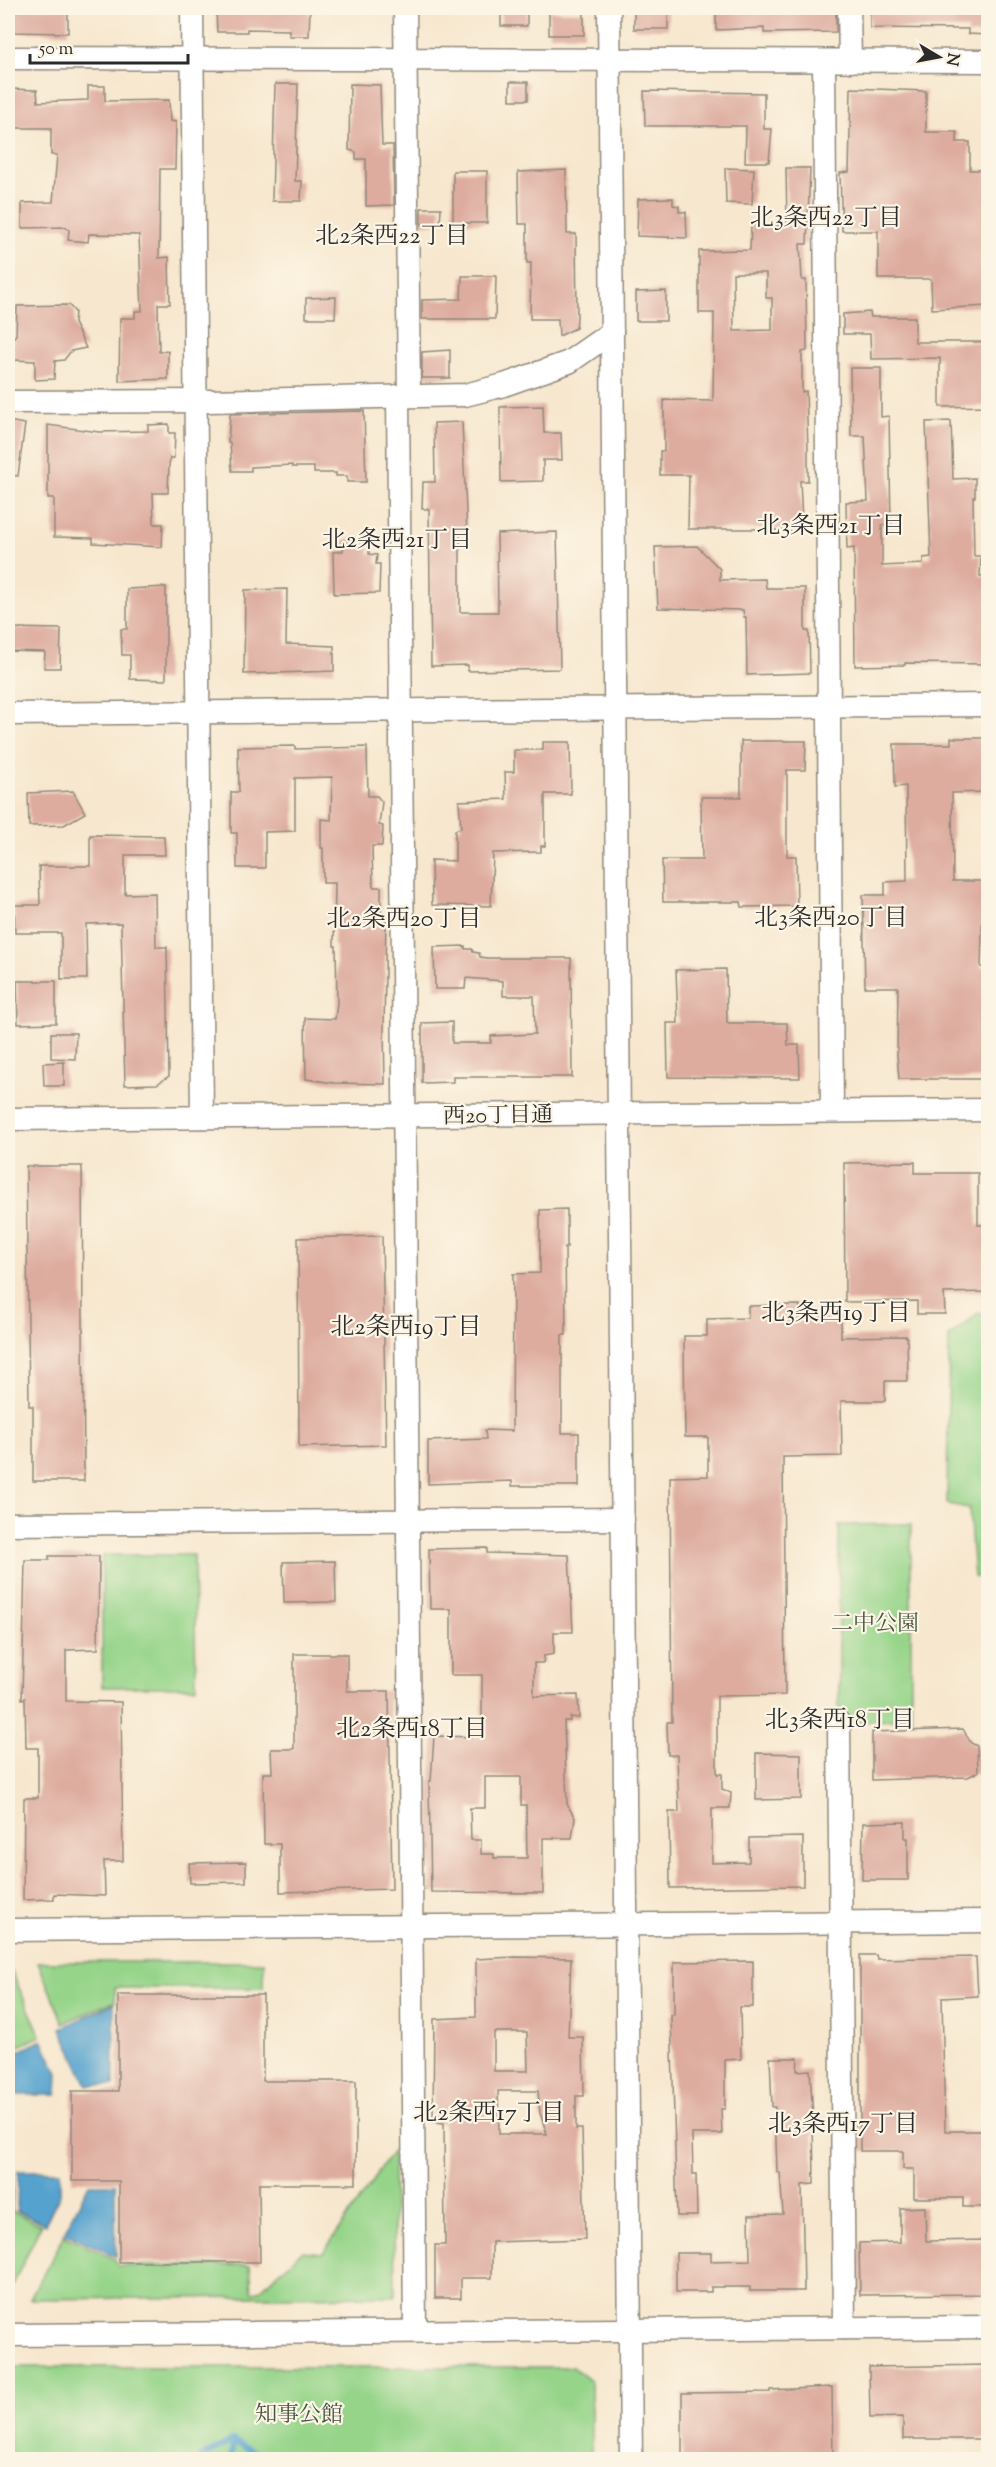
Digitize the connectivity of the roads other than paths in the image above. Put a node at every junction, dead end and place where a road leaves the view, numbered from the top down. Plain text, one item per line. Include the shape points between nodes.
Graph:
1 (192, 8) edge
2 (405, 8) edge
3 (609, 8) edge
4 (849, 8) edge
5 (8, 58) edge
6 (192, 59) junction
7 (406, 60) junction
8 (609, 61) junction
9 (824, 61) junction
10 (850, 61) junction
11 (988, 61) edge
12 (612, 332) junction
13 (403, 396) junction
14 (196, 401) junction
15 (8, 402) edge
16 (988, 705) edge
17 (829, 706) junction
18 (615, 708) junction
19 (401, 710) junction
20 (197, 712) junction
21 (8, 714) edge
22 (988, 1110) edge
23 (832, 1111) junction
24 (619, 1113) junction
25 (403, 1115) junction
26 (202, 1118) junction
27 (8, 1119) edge
28 (623, 1519) junction
29 (409, 1521) junction
30 (8, 1524) edge
31 (839, 1723) dead end
32 (988, 1921) edge
33 (840, 1922) junction
34 (626, 1924) junction
35 (412, 1926) junction
36 (8, 1930) edge
37 (988, 2327) edge
38 (844, 2328) junction
39 (630, 2330) junction
40 (416, 2331) junction
41 (8, 2335) edge
42 (632, 2460) edge

1 - 6 street
2 - 7 street
3 - 8 street
4 - 10 street
5 - 6 street
6 - 7 street
6 - 14 street
7 - 8 street
7 - 13 street
8 - 9 street
8 - 12 street
9 - 10 street
9 - 17 street
10 - 11 street
12 - 13 street via 569,362 504,385 465,395
12 - 18 street
13 - 14 street
13 - 19 street
14 - 15 street
14 - 20 street
16 - 17 street
17 - 18 street
17 - 23 street
18 - 19 street
18 - 24 street
19 - 20 street
19 - 25 street
20 - 21 street
20 - 26 street
22 - 23 street, 西20丁目通
23 - 24 street, 西20丁目通
24 - 25 street, 西20丁目通
24 - 28 street
25 - 26 street, 西20丁目通
25 - 29 street
26 - 27 street, 西20丁目通
28 - 29 street
28 - 34 street
29 - 30 street
29 - 35 street
31 - 33 street
32 - 33 street
33 - 34 street
33 - 38 street
34 - 35 street
34 - 39 street
35 - 36 street
35 - 40 street
37 - 38 street
38 - 39 street
39 - 40 street
39 - 42 street
40 - 41 street

